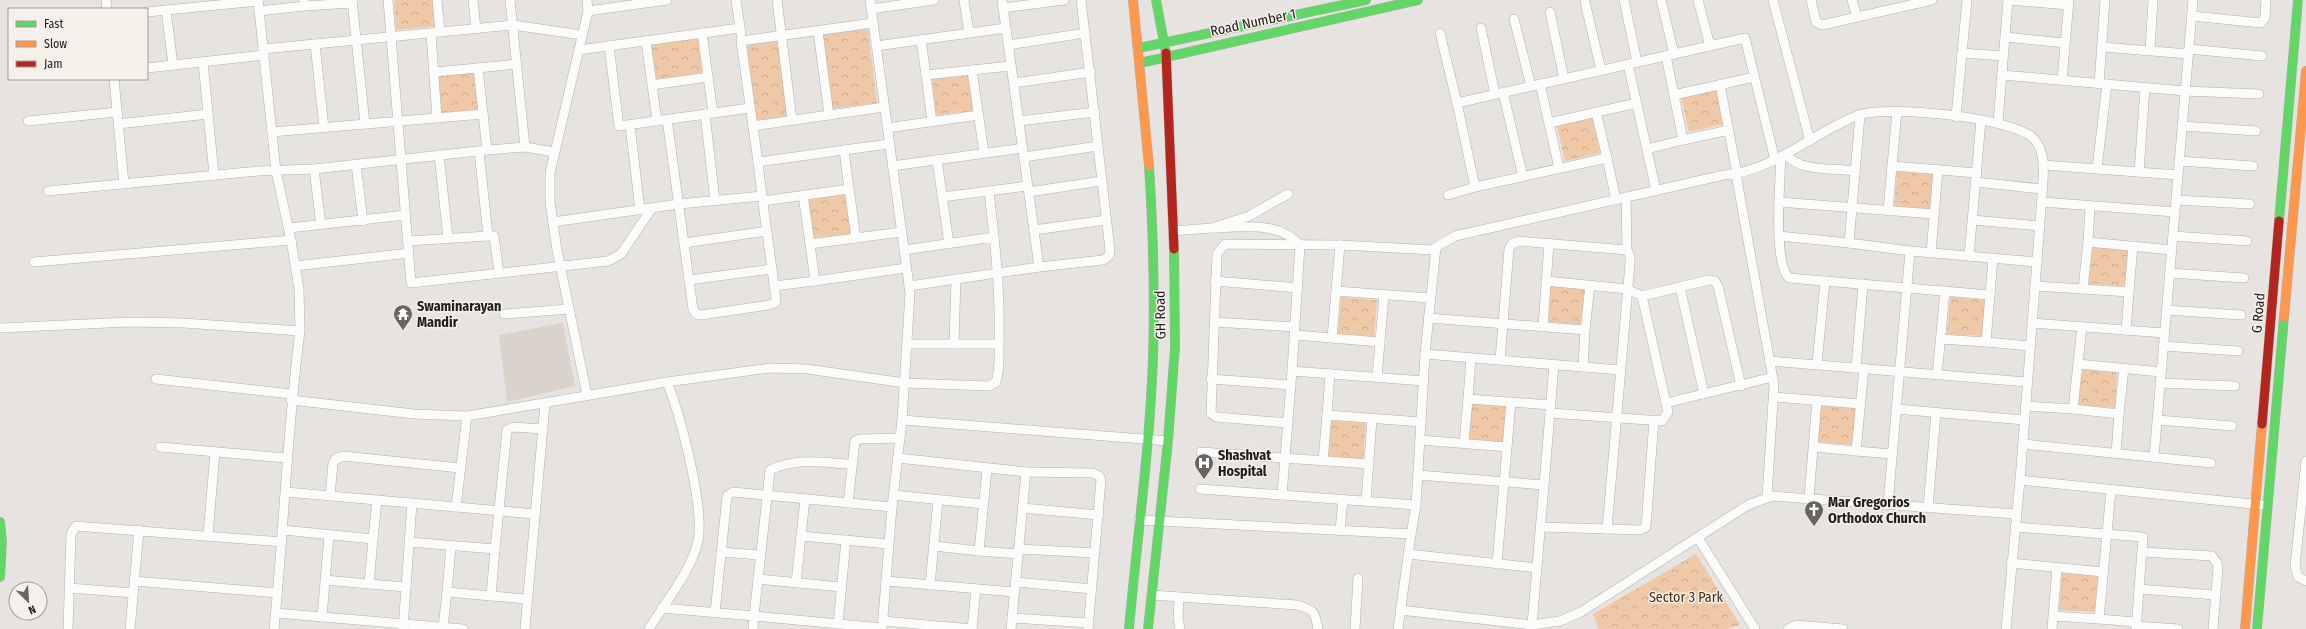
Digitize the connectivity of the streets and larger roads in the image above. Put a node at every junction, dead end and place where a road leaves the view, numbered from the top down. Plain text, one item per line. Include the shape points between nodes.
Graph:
1 (258, 0) edge
2 (388, 0) edge
3 (437, 0) edge
4 (473, 0) edge
5 (510, 0) edge
6 (587, 0) edge
7 (667, 0) edge
8 (736, 0) edge
9 (777, 0) edge
10 (934, 0) edge
11 (964, 0) edge
12 (1064, 0) edge
13 (1081, 0) edge
14 (1132, 0) edge
15 (1156, 0) edge
16 (1366, 0) edge
17 (1418, 0) edge
18 (1624, 0) edge
19 (1661, 0) edge
20 (1698, 0) edge
21 (1773, 0) edge
22 (1811, 0) edge
23 (1852, 0) edge
24 (1930, 0) edge
25 (1967, 0) edge
26 (2008, 0) edge
27 (2105, 0) edge
28 (2153, 0) edge
29 (2193, 0) edge
30 (2266, 0) edge
31 (2298, 0) edge
32 (352, 1) edge
33 (651, 1) edge
34 (918, 1) edge
35 (1585, 2) dead end
36 (2068, 2) edge
37 (304, 3) edge
38 (616, 3) edge
39 (870, 4) edge
40 (1003, 4) edge
41 (1896, 4) edge
42 (166, 10) junction
43 (259, 11) junction
44 (588, 11) junction
45 (148, 12) edge
46 (1550, 12) dead end
47 (2192, 16) junction
48 (1857, 17) junction
49 (1514, 19) dead end
50 (873, 23) junction
51 (513, 25) junction
52 (740, 28) junction
53 (1006, 28) junction
54 (1481, 28) dead end
55 (476, 29) junction
56 (818, 31) junction
57 (436, 33) junction
58 (702, 33) junction
59 (969, 33) junction
60 (1440, 33) dead end
61 (1085, 34) junction
62 (582, 35) junction
63 (782, 36) junction
64 (391, 37) junction
65 (2005, 37) junction
66 (356, 40) junction
67 (921, 40) junction
68 (646, 41) junction
69 (742, 41) junction
70 (1164, 43) junction
71 (2065, 43) junction
72 (315, 44) junction
73 (1008, 45) junction
74 (609, 46) junction
75 (876, 46) junction
76 (1710, 46) junction
77 (2102, 47) junction
78 (1138, 48) junction
79 (579, 50) junction
80 (2150, 50) junction
81 (2189, 51) junction
82 (263, 52) junction
83 (1962, 53) junction
84 (1670, 55) junction
85 (1165, 56) junction
86 (2003, 56) junction
87 (2262, 56) dead end
88 (203, 62) junction
89 (1140, 63) junction
90 (1632, 63) junction
91 (517, 64) junction
92 (173, 65) junction
93 (1011, 66) junction
94 (148, 68) edge
95 (478, 68) junction
96 (972, 70) junction
97 (1601, 70) junction
98 (2306, 71) edge
99 (434, 72) junction
100 (1091, 72) junction
101 (926, 75) junction
102 (2002, 75) junction
103 (708, 77) junction
104 (1754, 77) junction
105 (1564, 79) junction
106 (114, 80) edge
107 (2062, 80) junction
108 (1014, 83) junction
109 (2103, 84) junction
110 (652, 85) junction
111 (1535, 85) junction
112 (1720, 85) junction
113 (2145, 88) junction
114 (2185, 91) junction
115 (1499, 93) junction
116 (2259, 94) dead end
117 (1674, 95) junction
118 (1457, 103) junction
119 (1637, 103) junction
120 (750, 108) junction
121 (884, 108) junction
122 (1897, 110) junction
123 (117, 112) junction
124 (1095, 112) junction
125 (1596, 112) junction
126 (208, 114) junction
127 (483, 114) junction
128 (709, 114) junction
129 (829, 115) junction
130 (979, 115) junction
131 (1860, 115) junction
132 (437, 118) junction
133 (1956, 118) junction
134 (667, 119) junction
135 (792, 120) junction
136 (1981, 120) junction
137 (28, 121) dead end
138 (657, 121) junction
139 (1019, 121) junction
140 (399, 122) junction
141 (932, 122) junction
142 (1998, 122) junction
143 (1549, 123) junction
144 (118, 124) junction
145 (365, 124) junction
146 (630, 125) junction
147 (753, 126) junction
148 (2182, 126) junction
149 (324, 128) junction
150 (887, 128) junction
151 (1729, 130) junction
152 (2256, 131) dead end
153 (272, 132) junction
154 (1683, 140) junction
155 (1810, 141) junction
156 (889, 144) junction
157 (1098, 146) junction
158 (525, 148) junction
159 (1023, 148) junction
160 (1647, 149) junction
161 (483, 150) junction
162 (844, 150) junction
163 (554, 152) junction
164 (984, 153) junction
165 (439, 155) junction
166 (1024, 157) junction
167 (1781, 157) junction
168 (1607, 158) junction
169 (402, 159) junction
170 (936, 160) junction
171 (2179, 161) junction
172 (758, 162) junction
173 (356, 164) junction
174 (2043, 165) junction
175 (892, 166) junction
176 (1892, 166) junction
177 (2253, 166) dead end
178 (1559, 168) junction
179 (2097, 168) junction
180 (314, 169) junction
181 (1855, 170) junction
182 (1938, 170) junction
183 (276, 171) junction
184 (2139, 172) junction
185 (1737, 174) junction
186 (214, 175) junction
187 (2178, 175) junction
188 (1523, 177) junction
189 (1976, 177) junction
190 (1102, 181) junction
191 (124, 184) junction
192 (1475, 187) junction
193 (849, 189) junction
194 (1029, 189) junction
195 (2042, 189) junction
196 (48, 191) dead end
197 (989, 191) junction
198 (1656, 191) junction
199 (1288, 194) dead end
200 (1448, 194) dead end
201 (804, 196) junction
202 (942, 197) junction
203 (1626, 197) junction
204 (763, 199) junction
205 (1616, 200) junction
206 (2176, 200) junction
207 (715, 201) junction
208 (1779, 202) junction
209 (2042, 202) junction
210 (679, 204) junction
211 (2250, 204) dead end
212 (2090, 206) junction
213 (1852, 207) junction
214 (652, 208) junction
215 (640, 210) junction
216 (1888, 210) junction
217 (2175, 212) junction
218 (1934, 214) junction
219 (406, 215) junction
220 (1106, 220) junction
221 (1972, 220) junction
222 (363, 221) junction
223 (553, 222) junction
224 (321, 225) junction
225 (2040, 226) junction
226 (289, 228) junction
227 (1212, 228) junction
228 (1034, 230) junction
229 (767, 231) junction
230 (901, 232) junction
231 (1173, 232) junction
232 (488, 236) junction
233 (1780, 236) junction
234 (2173, 236) junction
235 (994, 237) junction
236 (448, 238) junction
237 (856, 238) junction
238 (291, 240) junction
239 (408, 241) junction
240 (2247, 241) dead end
241 (2088, 242) junction
242 (684, 243) junction
243 (1549, 243) junction
244 (1849, 243) junction
245 (810, 244) junction
246 (949, 244) junction
247 (1300, 245) junction
248 (1340, 245) junction
249 (2133, 246) junction
250 (904, 250) junction
251 (1434, 250) junction
252 (1626, 250) junction
253 (2172, 250) junction
254 (1910, 251) junction
255 (409, 253) junction
256 (1931, 253) junction
257 (1969, 256) junction
258 (1993, 258) junction
259 (34, 262) dead end
260 (2037, 262) junction
261 (296, 266) junction
262 (560, 266) junction
263 (1039, 267) junction
264 (772, 268) junction
265 (906, 268) junction
266 (499, 273) junction
267 (998, 273) junction
268 (2170, 273) junction
269 (2244, 278) dead end
270 (956, 279) junction
271 (689, 280) junction
272 (815, 280) junction
273 (1216, 281) junction
274 (1546, 281) junction
275 (1825, 281) junction
276 (1863, 284) junction
277 (1590, 285) junction
278 (774, 286) junction
279 (909, 286) junction
280 (2035, 286) junction
281 (1680, 287) junction
282 (1298, 288) junction
283 (1907, 288) junction
284 (1627, 289) junction
285 (2083, 289) junction
286 (1336, 291) junction
287 (1945, 291) junction
288 (2129, 292) junction
289 (1384, 295) junction
290 (1990, 295) junction
291 (1642, 296) junction
292 (1430, 298) junction
293 (569, 309) junction
294 (2166, 310) junction
295 (504, 314) dead end
296 (2241, 315) dead end
297 (1428, 318) junction
298 (1214, 322) junction
299 (1503, 323) junction
300 (2032, 323) junction
301 (1542, 326) junction
302 (2082, 327) junction
303 (0, 328) edge
304 (1585, 330) junction
305 (2126, 330) junction
306 (300, 331) junction
307 (1295, 331) junction
308 (2164, 333) junction
309 (1332, 338) junction
310 (1941, 339) junction
311 (1380, 342) junction
312 (1986, 342) junction
313 (907, 344) junction
314 (954, 344) junction
315 (999, 344) junction
316 (2030, 346) junction
317 (2163, 346) junction
318 (2238, 351) dead end
319 (1425, 354) junction
320 (1471, 358) junction
321 (1500, 360) junction
322 (1770, 361) junction
323 (1554, 364) junction
324 (1817, 364) junction
325 (2078, 364) junction
326 (1583, 367) junction
327 (1860, 368) junction
328 (2124, 368) junction
329 (1620, 370) junction
330 (1292, 371) junction
331 (1900, 371) junction
332 (2161, 372) junction
333 (1330, 374) junction
334 (1937, 374) junction
335 (1377, 377) junction
336 (1773, 377) junction
337 (156, 379) dead end
338 (1211, 379) junction
339 (1424, 381) junction
340 (667, 382) junction
341 (2027, 382) junction
342 (905, 383) junction
343 (2160, 383) junction
344 (1290, 385) junction
345 (1741, 386) junction
346 (2235, 386) dead end
347 (1704, 394) junction
348 (588, 395) junction
349 (291, 397) junction
350 (1774, 397) junction
351 (1468, 399) junction
352 (1818, 400) junction
353 (1511, 402) junction
354 (1666, 403) junction
355 (545, 404) junction
356 (1860, 404) junction
357 (2025, 406) junction
358 (1550, 409) junction
359 (1896, 409) junction
360 (2073, 409) junction
361 (1936, 412) junction
362 (2119, 414) junction
363 (1327, 415) junction
364 (466, 416) junction
365 (1616, 418) junction
366 (1372, 419) junction
367 (902, 420) junction
368 (1654, 420) junction
369 (2024, 420) junction
370 (2157, 420) junction
371 (1421, 422) junction
372 (1288, 423) junction
373 (2232, 426) dead end
374 (543, 429) junction
375 (900, 438) junction
376 (1148, 440) junction
377 (1420, 440) junction
378 (1168, 441) junction
379 (1464, 443) junction
380 (2023, 444) junction
381 (160, 447) dead end
382 (1508, 447) junction
383 (1814, 448) junction
384 (1856, 451) junction
385 (215, 452) junction
386 (1201, 452) dead end
387 (2116, 453) junction
388 (1892, 454) junction
389 (2154, 457) junction
390 (286, 458) junction
391 (898, 458) junction
392 (1285, 458) junction
393 (1323, 461) junction
394 (2306, 461) edge
395 (2211, 463) dead end
396 (852, 464) junction
397 (1369, 464) junction
398 (2306, 465) edge
399 (460, 468) junction
400 (987, 469) junction
401 (1026, 472) junction
402 (1418, 475) junction
403 (2020, 480) junction
404 (1504, 482) junction
405 (1544, 485) junction
406 (1200, 488) dead end
407 (2111, 490) junction
408 (286, 492) junction
409 (766, 495) junction
410 (893, 495) junction
411 (1282, 495) junction
412 (330, 496) junction
413 (1809, 497) junction
414 (1767, 498) junction
415 (805, 499) junction
416 (1343, 499) junction
417 (377, 500) junction
418 (938, 500) junction
419 (1366, 501) junction
420 (412, 503) junction
421 (848, 503) junction
422 (2304, 503) edge
423 (983, 504) junction
424 (1888, 504) junction
425 (1416, 505) junction
426 (2256, 505) junction
427 (2267, 506) junction
428 (456, 507) junction
429 (892, 507) junction
430 (1928, 507) junction
431 (1022, 508) junction
432 (498, 511) junction
433 (535, 514) junction
434 (2016, 514) junction
435 (1099, 515) junction
436 (1139, 520) junction
437 (0, 522) edge
438 (1160, 522) junction
439 (1541, 527) junction
440 (2014, 527) junction
441 (1607, 529) junction
442 (139, 530) junction
443 (283, 530) junction
444 (1340, 531) junction
445 (1411, 534) junction
446 (2107, 534) junction
447 (208, 535) junction
448 (329, 535) junction
449 (801, 536) junction
450 (1698, 538) junction
451 (373, 539) junction
452 (846, 540) junction
453 (2302, 541) edge
454 (282, 542) junction
455 (409, 542) junction
456 (888, 544) junction
457 (451, 546) junction
458 (934, 546) junction
459 (495, 549) junction
460 (979, 551) junction
461 (1018, 551) junction
462 (721, 552) junction
463 (2142, 552) junction
464 (1095, 553) junction
465 (1408, 554) junction
466 (760, 555) junction
467 (1496, 564) junction
468 (2011, 564) junction
469 (1537, 568) junction
470 (2057, 568) junction
471 (2103, 572) junction
472 (0, 578) edge
473 (1358, 578) dead end
474 (758, 579) junction
475 (325, 580) junction
476 (886, 580) junction
477 (134, 581) junction
478 (2306, 581) edge
479 (1015, 582) junction
480 (796, 583) junction
481 (370, 584) junction
482 (930, 585) junction
483 (406, 587) junction
484 (841, 587) junction
485 (69, 588) junction
486 (976, 589) junction
487 (1092, 589) junction
488 (2139, 589) junction
489 (447, 592) junction
490 (1014, 592) junction
491 (133, 593) junction
492 (277, 593) junction
493 (1151, 595) junction
494 (2216, 595) junction
495 (490, 596) junction
496 (1179, 597) junction
497 (527, 599) junction
498 (662, 608) junction
499 (1400, 610) junction
500 (276, 613) junction
501 (715, 613) junction
502 (754, 616) junction
503 (2053, 616) junction
504 (322, 617) junction
505 (1012, 618) junction
506 (2099, 619) junction
507 (791, 624) edge
508 (838, 624) junction
509 (367, 625) edge
510 (1532, 625) junction
511 (883, 626) edge
512 (1088, 626) edge
513 (2136, 626) edge
514 (403, 627) edge
515 (444, 627) junction
516 (927, 627) edge
517 (1827, 628) edge
518 (68, 629) edge
519 (130, 629) edge
520 (274, 629) edge
521 (453, 629) edge
522 (463, 629) edge
523 (525, 629) edge
524 (649, 629) edge
525 (753, 629) edge
526 (972, 629) edge
527 (1011, 629) edge
528 (1129, 629) edge
529 (1148, 629) edge
530 (1180, 629) edge
531 (1318, 629) edge
532 (1355, 629) edge
533 (1398, 629) edge
534 (1755, 629) edge
535 (1788, 629) edge
536 (1843, 629) edge
537 (2006, 629) edge
538 (2052, 629) edge
539 (2178, 629) edge
540 (2213, 629) edge
541 (2245, 629) edge
542 (2257, 629) edge

1 - 42 street
1 - 43 street
2 - 64 street
3 - 57 street
4 - 55 street
5 - 51 street
6 - 44 street
7 - 33 street
8 - 52 street
9 - 63 street
10 - 34 street
11 - 59 street
12 - 40 street
13 - 61 street
14 - 78 street, GH Road
15 - 70 street, GH Road
16 - 70 street, Road Number 1
17 - 85 street, Road Number 1
18 - 90 street
19 - 84 street
20 - 76 street
21 - 155 street
22 - 48 street via 1819,24
23 - 48 street
24 - 41 street
25 - 83 street
26 - 36 street
26 - 65 street
27 - 77 street
28 - 80 street
29 - 47 street
30 - 47 street via 2265,18 2261,23
31 - 426 street, G Road
32 - 37 street
32 - 66 street
33 - 38 street
34 - 39 street
35 - 97 street
36 - 71 street
37 - 43 street
38 - 44 street
39 - 50 street
40 - 53 street
41 - 48 street
42 - 45 street
42 - 92 street
43 - 82 street
44 - 62 street
46 - 105 street
47 - 81 street
49 - 111 street
50 - 56 street
50 - 75 street
51 - 55 street
51 - 62 street
51 - 91 street
52 - 58 street
52 - 69 street
53 - 59 street
53 - 73 street
54 - 115 street
55 - 57 street
56 - 63 street
56 - 129 street
57 - 64 street
57 - 99 street
58 - 68 street
58 - 103 street
59 - 67 street
60 - 118 street
61 - 73 street
61 - 100 street
62 - 79 street
63 - 69 street
63 - 135 street
64 - 66 street
64 - 140 street
65 - 71 street
65 - 86 street
66 - 72 street
66 - 145 street
67 - 75 street
67 - 101 street
68 - 74 street
68 - 110 street
69 - 120 street
70 - 78 street, Road Number 1
70 - 85 street, GH Road
71 - 107 street
72 - 82 street
72 - 149 street
73 - 93 street
74 - 79 street
74 - 146 street via 620,126
75 - 121 street
76 - 84 street
76 - 104 street via 1745,38
77 - 80 street
77 - 109 street
78 - 89 street, GH Road
79 - 163 street
80 - 81 street
81 - 87 street
81 - 114 street
82 - 88 street
82 - 153 street
83 - 86 street
83 - 133 street
84 - 90 street
84 - 117 street
85 - 89 street, Road Number 1
85 - 231 street, GH Road
86 - 102 street
88 - 92 street
88 - 126 street
89 - 376 street, GH Road via 1154,255 1153,357
90 - 97 street
90 - 119 street
91 - 95 street
91 - 158 street
92 - 94 street
93 - 96 street
93 - 108 street
95 - 99 street
95 - 127 street
96 - 101 street
96 - 130 street
97 - 105 street
98 - 427 street, G Road
99 - 132 street
100 - 108 street
100 - 124 street
101 - 141 street
102 - 107 street
102 - 142 street
103 - 110 street
103 - 128 street
104 - 112 street
104 - 167 street
105 - 111 street
106 - 123 street
107 - 109 street
108 - 139 street
109 - 113 street
109 - 179 street
110 - 138 street
111 - 115 street
111 - 143 street
112 - 117 street
112 - 151 street
113 - 114 street
113 - 184 street
114 - 116 street
114 - 148 street
115 - 118 street
115 - 188 street
117 - 154 street
118 - 192 street
119 - 125 street
119 - 160 street
120 - 128 street
120 - 147 street
121 - 129 street
121 - 150 street
122 - 131 street via 1874,111
122 - 133 street
122 - 176 street
123 - 137 street
123 - 144 street
124 - 139 street
124 - 157 street
125 - 143 street
125 - 168 street
126 - 144 street
126 - 186 street
127 - 132 street
127 - 161 street
128 - 134 street
128 - 207 street
129 - 135 street
130 - 141 street
130 - 164 street
131 - 155 street
131 - 181 street
132 - 140 street
133 - 136 street
134 - 138 street
134 - 210 street
135 - 147 street
136 - 142 street
136 - 189 street
138 - 146 street
139 - 159 street
140 - 145 street
140 - 169 street
141 - 150 street
142 - 174 street via 2025,132 2035,140
143 - 178 street
144 - 191 street
145 - 149 street
146 - 215 street
147 - 172 street
148 - 152 street
148 - 171 street
149 - 153 street
150 - 156 street
151 - 154 street
151 - 185 street
153 - 183 street
154 - 160 street
155 - 167 street
156 - 162 street
156 - 175 street
157 - 166 street
157 - 190 street
158 - 161 street
158 - 163 street
159 - 164 street
159 - 166 street
160 - 198 street
161 - 165 street
161 - 232 street
162 - 172 street
162 - 193 street
163 - 223 street via 550,173
164 - 170 street
165 - 169 street
165 - 236 street
166 - 194 street
167 - 181 street via 1802,165
167 - 185 street
167 - 208 street
168 - 178 street
168 - 205 street
169 - 173 street
169 - 219 street
170 - 175 street
170 - 202 street
171 - 177 street
171 - 187 street
172 - 204 street
173 - 180 street
173 - 222 street
174 - 179 street
174 - 195 street
175 - 230 street
176 - 182 street
176 - 216 street
178 - 188 street
179 - 184 street
180 - 183 street
180 - 224 street
181 - 213 street
182 - 189 street
182 - 218 street
183 - 186 street
183 - 226 street
184 - 187 street
185 - 198 street
185 - 322 street
186 - 191 street
187 - 206 street
188 - 192 street
189 - 195 street
189 - 221 street
190 - 194 street
190 - 220 street
191 - 196 street
192 - 200 street
193 - 201 street
193 - 237 street
194 - 197 street
194 - 228 street
195 - 209 street
197 - 202 street
197 - 235 street
198 - 203 street
199 - 227 street via 1248,216
201 - 204 street
201 - 245 street
202 - 246 street
203 - 205 street
203 - 252 street
204 - 207 street
204 - 229 street
205 - 251 street via 1455,236 1443,241
206 - 211 street
206 - 217 street
207 - 210 street
208 - 213 street
208 - 233 street
209 - 212 street
209 - 225 street
210 - 214 street
210 - 242 street
212 - 217 street
212 - 241 street
213 - 216 street
213 - 244 street
214 - 215 street
214 - 262 street via 621,254 608,260
215 - 223 street
216 - 218 street
217 - 234 street
218 - 256 street
219 - 222 street
219 - 239 street
220 - 228 street
220 - 263 street via 1109,256 1103,260
221 - 225 street
221 - 257 street
222 - 224 street
223 - 262 street
224 - 226 street
225 - 260 street
226 - 238 street
227 - 231 street
227 - 247 street via 1275,229 1292,236
228 - 263 street
229 - 242 street
229 - 264 street
230 - 237 street
230 - 250 street
231 - 378 street, GH Road via 1175,347
232 - 236 street
232 - 266 street via 494,236
233 - 244 street
233 - 275 street via 1780,263 1784,274 1788,278
234 - 240 street
234 - 253 street
235 - 246 street
235 - 267 street
236 - 239 street
237 - 245 street
238 - 259 street
238 - 261 street
239 - 255 street
241 - 249 street
241 - 285 street
242 - 271 street
243 - 252 street
243 - 274 street
243 - 299 street via 1519,241 1512,244 1509,249
244 - 254 street
245 - 272 street
246 - 250 street
247 - 248 street
247 - 273 street via 1224,244 1217,254
247 - 282 street
248 - 251 street
248 - 286 street
249 - 253 street
249 - 288 street
250 - 265 street
251 - 292 street
252 - 284 street via 1630,256
253 - 268 street
254 - 256 street
254 - 283 street
255 - 261 street
255 - 266 street via 411,283
256 - 257 street
257 - 258 street
258 - 260 street
258 - 290 street
260 - 280 street
261 - 306 street
262 - 266 street
262 - 293 street
263 - 267 street
264 - 271 street
264 - 278 street
265 - 272 street
265 - 279 street
267 - 270 street
267 - 315 street
268 - 269 street
268 - 294 street
270 - 279 street
270 - 314 street
271 - 278 street via 693,310 701,315 775,303
272 - 278 street
273 - 282 street
273 - 298 street
274 - 277 street
274 - 301 street
275 - 276 street
275 - 324 street
276 - 283 street
276 - 327 street
277 - 284 street
277 - 304 street
279 - 313 street
280 - 285 street
280 - 300 street
281 - 291 street
281 - 345 street via 1715,281
281 - 347 street
282 - 307 street
283 - 287 street
283 - 331 street
284 - 291 street
284 - 329 street
285 - 288 street
286 - 289 street
286 - 309 street
287 - 290 street
287 - 310 street
288 - 305 street
289 - 292 street
289 - 311 street
290 - 312 street
291 - 354 street
292 - 297 street
293 - 295 street
293 - 348 street
294 - 296 street
294 - 308 street
297 - 299 street
297 - 319 street
298 - 307 street
298 - 338 street
299 - 301 street
299 - 321 street
300 - 302 street
300 - 316 street
301 - 304 street
302 - 305 street
302 - 325 street
303 - 306 street via 130,322
304 - 326 street
305 - 308 street
306 - 349 street
307 - 309 street
307 - 330 street
308 - 317 street
309 - 311 street
310 - 312 street
310 - 334 street
311 - 335 street
312 - 316 street
313 - 314 street
313 - 342 street
314 - 315 street
315 - 342 street via 998,374 996,382 989,386
316 - 341 street
317 - 318 street
317 - 332 street
319 - 320 street
319 - 339 street
320 - 321 street
320 - 351 street
321 - 323 street
322 - 324 street
322 - 336 street
323 - 326 street
323 - 358 street
324 - 327 street
325 - 328 street
325 - 360 street
326 - 329 street
327 - 331 street
327 - 356 street
328 - 332 street
328 - 362 street
329 - 365 street
330 - 333 street
330 - 344 street
331 - 334 street
331 - 359 street
332 - 343 street
333 - 335 street
333 - 363 street
334 - 341 street
335 - 339 street
336 - 345 street
336 - 350 street
337 - 349 street
338 - 344 street
338 - 372 street via 1210,408 1213,416
339 - 371 street
340 - 342 street via 770,368 807,369
340 - 348 street
340 - 498 street via 676,404 698,500 698,540 689,563
341 - 357 street
342 - 367 street
343 - 346 street
343 - 370 street
344 - 372 street
345 - 347 street
347 - 354 street
348 - 355 street
349 - 364 street via 414,414
349 - 390 street
350 - 352 street
350 - 414 street
351 - 353 street
351 - 379 street
352 - 356 street
352 - 383 street
353 - 358 street
353 - 382 street
354 - 368 street via 1666,418 1662,421
355 - 364 street
355 - 374 street
356 - 384 street
357 - 360 street
357 - 369 street
358 - 365 street
358 - 405 street
359 - 361 street
359 - 388 street
360 - 362 street
361 - 369 street
361 - 430 street
362 - 387 street
363 - 366 street
363 - 393 street
364 - 399 street
365 - 368 street
365 - 441 street
366 - 371 street
366 - 397 street
367 - 375 street
367 - 376 street
368 - 441 street via 1646,526 1640,530
369 - 380 street
370 - 373 street
370 - 389 street
371 - 377 street
372 - 392 street
374 - 432 street via 507,430
374 - 433 street
375 - 391 street
375 - 396 street via 860,439 854,445
376 - 378 street
376 - 436 street, GH Road
377 - 379 street
377 - 402 street
378 - 438 street, GH Road
379 - 382 street
380 - 387 street
380 - 403 street
381 - 385 street
382 - 404 street
383 - 384 street
383 - 413 street
384 - 388 street
385 - 390 street
385 - 447 street
386 - 392 street
387 - 389 street
388 - 424 street
389 - 395 street
390 - 408 street
391 - 400 street
391 - 410 street
392 - 393 street
392 - 411 street
393 - 397 street
394 - 398 street
396 - 409 street via 785,463 770,470
396 - 421 street
397 - 419 street
398 - 422 street
399 - 412 street via 343,456 333,463
399 - 428 street
400 - 401 street
400 - 423 street
401 - 431 street
401 - 435 street via 1093,473 1098,476 1102,485
402 - 404 street
402 - 425 street
403 - 407 street
403 - 434 street
404 - 405 street
404 - 467 street
405 - 439 street
406 - 411 street
407 - 426 street
407 - 446 street
408 - 412 street
408 - 443 street
409 - 415 street
409 - 462 street via 733,492 727,496
409 - 466 street
410 - 418 street
410 - 429 street
411 - 416 street
412 - 417 street
413 - 414 street
413 - 424 street
414 - 450 street via 1748,506
415 - 421 street
415 - 449 street
416 - 419 street
416 - 444 street
417 - 420 street
417 - 451 street
418 - 423 street
418 - 458 street
419 - 425 street
420 - 428 street
420 - 455 street
421 - 429 street
422 - 453 street
423 - 460 street
424 - 430 street
425 - 445 street
426 - 427 street
426 - 541 street, G Road
427 - 542 street, G Road
428 - 432 street
429 - 456 street
430 - 434 street
431 - 435 street
431 - 461 street
432 - 433 street
432 - 459 street
433 - 497 street
434 - 440 street
435 - 464 street
436 - 438 street
436 - 528 street, GH Road
437 - 472 street
438 - 444 street
438 - 493 street, GH Road
439 - 441 street
439 - 469 street
440 - 446 street
440 - 468 street
442 - 447 street
442 - 477 street
442 - 485 street via 76,526 71,534
443 - 448 street
443 - 454 street
444 - 445 street
445 - 465 street
446 - 463 street via 2143,537
446 - 471 street
447 - 454 street
448 - 451 street
448 - 475 street
449 - 452 street
449 - 480 street
450 - 510 street via 1581,612 1560,621
450 - 534 street
451 - 481 street
452 - 456 street
452 - 484 street
453 - 478 street via 2296,572 2298,577
454 - 492 street
455 - 457 street
455 - 483 street
456 - 476 street
457 - 459 street
457 - 489 street
458 - 460 street
458 - 482 street
459 - 495 street
460 - 461 street
461 - 464 street
461 - 479 street
462 - 466 street
462 - 501 street
463 - 488 street
463 - 494 street via 2212,556 2218,568
464 - 487 street
465 - 467 street
465 - 499 street
466 - 474 street
467 - 469 street
468 - 470 street
468 - 537 street
469 - 510 street
470 - 471 street
470 - 503 street
471 - 506 street
473 - 532 street
474 - 480 street
474 - 502 street
475 - 481 street
475 - 504 street
476 - 482 street
476 - 511 street
477 - 491 street
477 - 492 street
479 - 487 street
479 - 490 street
480 - 484 street
481 - 483 street
482 - 486 street
483 - 514 street
484 - 508 street
485 - 491 street
485 - 518 street
486 - 490 street
486 - 526 street
487 - 512 street
488 - 494 street
488 - 513 street
489 - 495 street
489 - 515 street
490 - 505 street
491 - 519 street
492 - 500 street
493 - 496 street
493 - 529 street, GH Road
494 - 540 street
495 - 497 street
496 - 530 street
496 - 531 street via 1297,605 1312,610 1316,616
497 - 523 street
498 - 501 street
498 - 524 street
499 - 510 street
499 - 533 street
500 - 504 street
500 - 520 street
501 - 502 street
502 - 507 street
502 - 525 street
503 - 506 street
503 - 538 street
504 - 509 street
505 - 512 street
505 - 527 street
506 - 513 street
507 - 508 street
508 - 511 street
509 - 514 street
511 - 516 street
513 - 539 street
514 - 515 street
515 - 521 street
516 - 526 street
517 - 535 street via 1796,625
517 - 536 street
521 - 522 street

